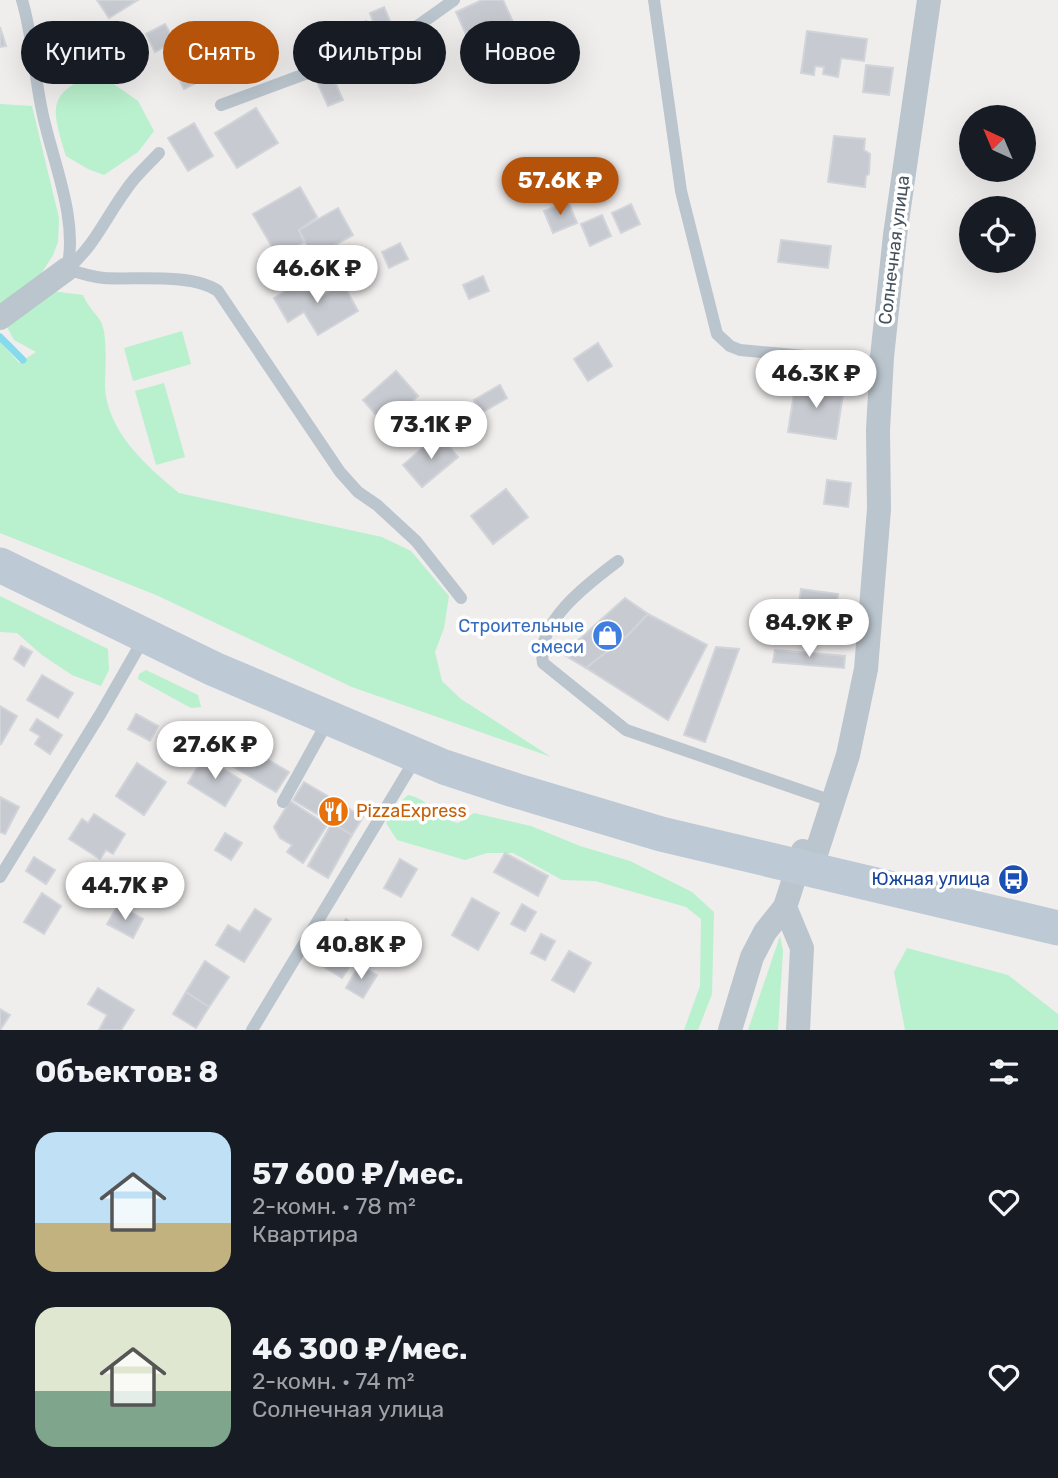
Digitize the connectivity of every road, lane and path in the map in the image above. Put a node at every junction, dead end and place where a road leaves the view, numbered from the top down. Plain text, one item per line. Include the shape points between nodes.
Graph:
1 (22, 0) edge
2 (454, 0) edge
3 (654, 0) edge
4 (929, 0) edge
5 (221, 105) dead end
6 (159, 153) dead end
7 (67, 269) junction
8 (0, 318) edge
9 (881, 363) junction
10 (618, 561) dead end
11 (0, 565) edge
12 (461, 597) dead end
13 (145, 637) junction
14 (329, 719) junction
15 (420, 756) junction
16 (832, 801) junction
17 (283, 802) dead end
18 (810, 851) junction
19 (0, 877) edge
20 (785, 907) junction
21 (1058, 909) edge
22 (1058, 928) edge
23 (252, 1030) edge
24 (730, 1030) edge
25 (798, 1030) edge

1 - 7 lane via 32,36 42,113 69,223
2 - 5 lane via 383,45
3 - 9 lane via 681,191 717,334 740,350
4 - 9 street, Солнечная улица
6 - 7 lane via 128,187 82,257
7 - 8 street
7 - 12 lane via 102,278 211,285 340,472 416,541
9 - 16 street, Солнечная улица via 878,509 868,644 848,755
10 - 16 lane via 555,619 543,643 544,663 626,730
11 - 13 main road
13 - 14 main road
13 - 19 lane
14 - 15 main road
14 - 17 lane
15 - 18 main road via 647,830
15 - 23 lane
16 - 18 street, Солнечная улица
18 - 20 street, Солнечная улица
18 - 21 main road
18 - 22 main road
20 - 24 street via 757,946
20 - 25 street via 803,948

